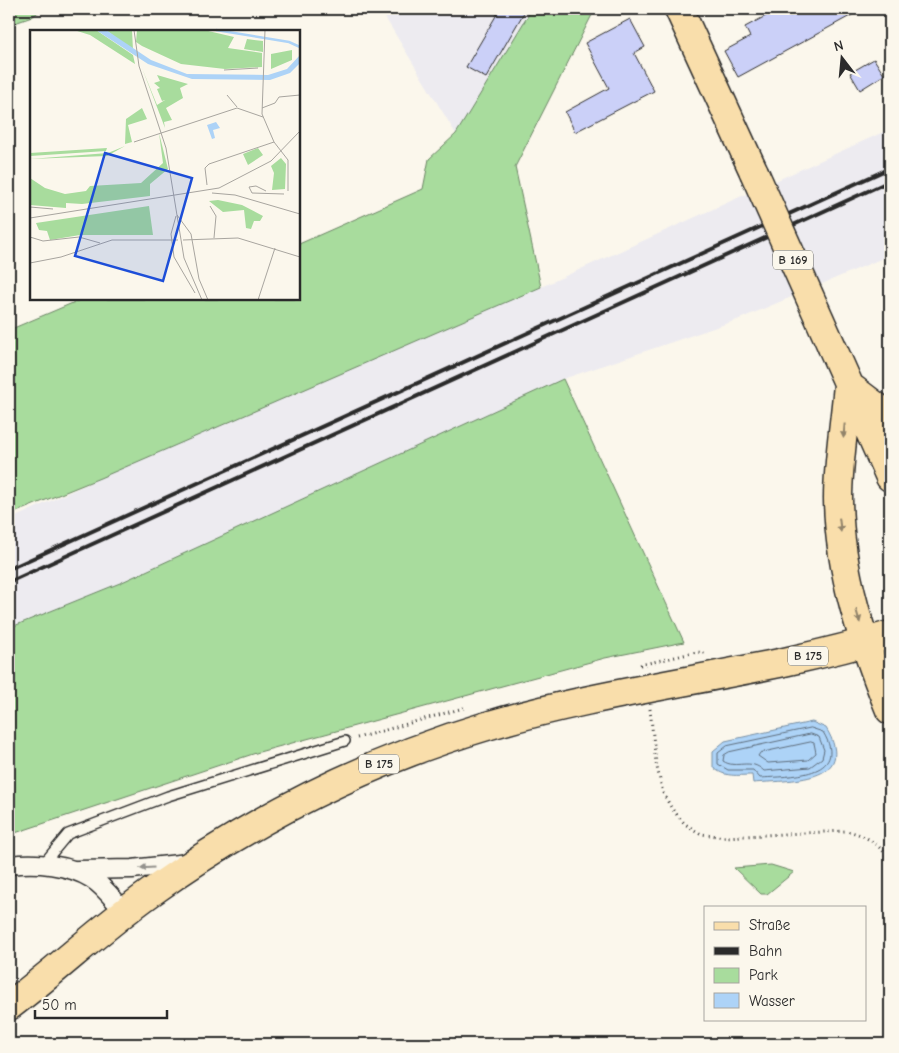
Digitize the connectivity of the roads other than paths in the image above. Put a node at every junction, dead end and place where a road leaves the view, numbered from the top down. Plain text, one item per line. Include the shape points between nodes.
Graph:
1 (679, 9) edge
2 (848, 384) junction
3 (890, 417) edge
4 (890, 477) edge
5 (878, 638) edge
6 (890, 710) edge
7 (345, 742) dead end
8 (195, 862) junction
9 (42, 864) junction
10 (9, 865) edge
11 (72, 870) junction
12 (125, 912) junction
13 (9, 1006) edge

1 - 2 main road, B 169, bridge
2 - 3 main road
2 - 4 main road, B 169
2 -> 5 main road via 839,477 839,523 850,590
5 - 6 main road
5 - 8 main road, B 175 via 491,724 405,752 300,801
7 - 9 lane via 168,796 68,834
8 -> 11 street via 141,869
8 - 12 main road, B 175
9 - 10 street
9 - 11 street
11 - 12 street via 93,880
12 - 13 main road, B 175

